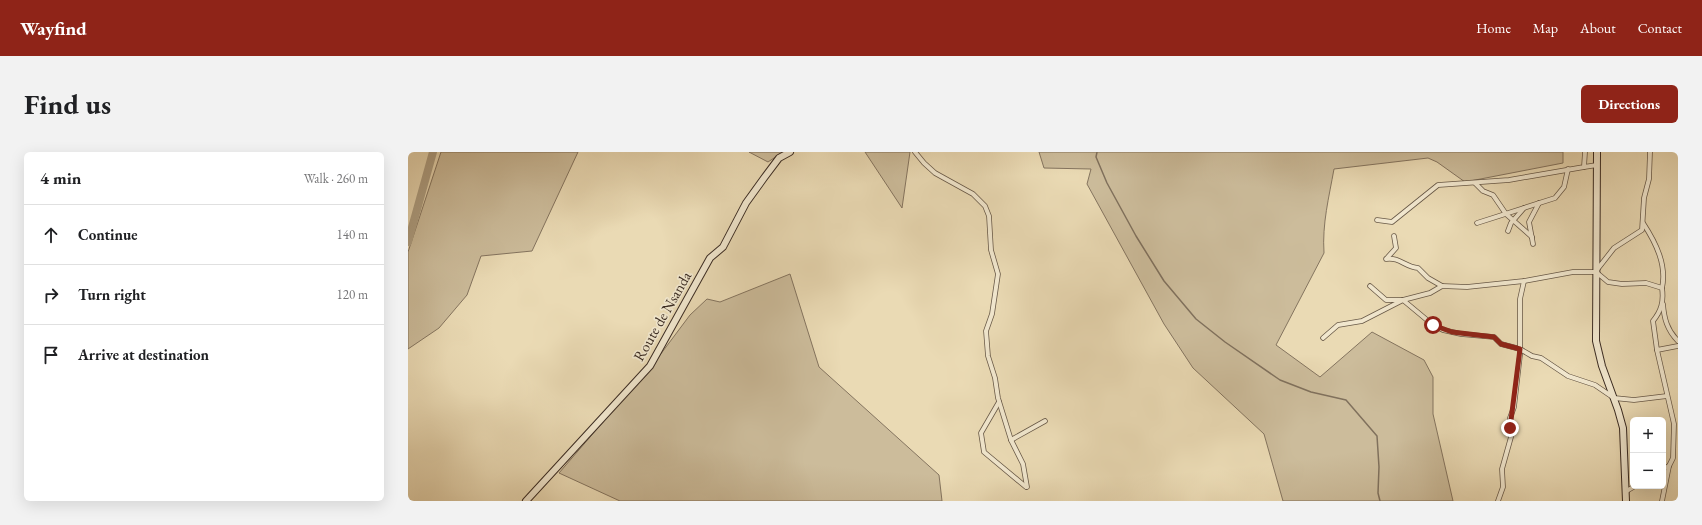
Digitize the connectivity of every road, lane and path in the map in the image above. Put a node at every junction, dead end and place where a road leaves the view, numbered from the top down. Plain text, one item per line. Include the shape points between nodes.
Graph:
1 (790, 152) edge
2 (916, 152) edge
3 (1584, 152) edge
4 (1597, 152) edge
5 (1650, 152) edge
6 (1597, 165) junction
7 (1584, 167) junction
8 (1568, 169) junction
9 (1475, 182) junction
10 (1539, 203) junction
11 (1524, 208) junction
12 (1506, 214) junction
13 (1377, 220) dead end
14 (1514, 220) junction
15 (1477, 223) dead end
16 (1644, 223) junction
17 (1508, 231) dead end
18 (1394, 236) dead end
19 (1532, 237) junction
20 (1533, 244) dead end
21 (1596, 272) junction
22 (1524, 281) junction
23 (1370, 286) dead end
24 (1442, 286) junction
25 (1662, 288) junction
26 (1403, 300) junction
27 (1663, 300) junction
28 (1323, 338) dead end
29 (1678, 341) edge
30 (1678, 346) edge
31 (1520, 349) junction
32 (1657, 350) junction
33 (1612, 396) junction
34 (1667, 396) junction
35 (999, 402) junction
36 (1045, 421) dead end
37 (1676, 424) edge
38 (1011, 440) junction
39 (1678, 440) edge
40 (1673, 446) junction
41 (1669, 466) junction
42 (1666, 468) edge
43 (1630, 489) edge
44 (1624, 492) junction
45 (526, 501) edge
46 (1498, 501) edge
47 (1626, 501) edge
48 (1662, 501) edge

1 - 45 street, Route de Nsanda via 779,158 746,203 723,247 710,258 650,366
2 - 35 street via 935,173 973,194 987,211 991,250 998,274 996,295 986,335 988,356
3 - 7 street
4 - 6 street
5 - 16 street via 1649,179 1644,198
6 - 7 street
6 - 21 street
7 - 8 street
8 - 9 street via 1547,175 1499,182
8 - 10 street via 1564,187 1554,198
9 - 12 street via 1483,192 1493,195
9 - 13 street via 1438,185 1392,222
10 - 11 street
10 - 19 street via 1529,222
11 - 12 street
11 - 14 street
12 - 14 street
12 - 15 street
14 - 17 street via 1510,223
14 - 19 street
16 - 21 street via 1640,232 1614,248
16 - 25 street via 1652,236 1664,268
18 - 24 street via 1396,248 1386,259 1399,259 1410,268 1418,268
19 - 20 street
21 - 22 street via 1573,272
21 - 25 street via 1608,282 1646,283
21 - 33 street via 1596,341
22 - 24 street via 1467,287
22 - 31 street via 1520,299
23 - 26 street via 1386,300
24 - 26 street via 1414,299
25 - 27 street
26 - 28 street via 1362,321 1338,325
26 - 31 street via 1443,330 1494,337 1501,344
27 - 29 street via 1664,317 1672,335
27 - 32 street via 1653,321
30 - 32 street
31 - 33 street via 1541,358 1568,376 1595,385
31 - 46 street via 1516,391 1510,418 1511,437 1502,469 1503,487
32 - 34 street
33 - 34 street via 1634,400
33 - 44 street via 1623,428
34 - 37 street
35 - 38 street
35 - 38 street via 982,433 984,452 1027,487 1023,464
36 - 38 street
37 - 40 street
39 - 40 street
40 - 41 street via 1674,458
41 - 42 street
41 - 48 street
43 - 44 street
44 - 47 street

